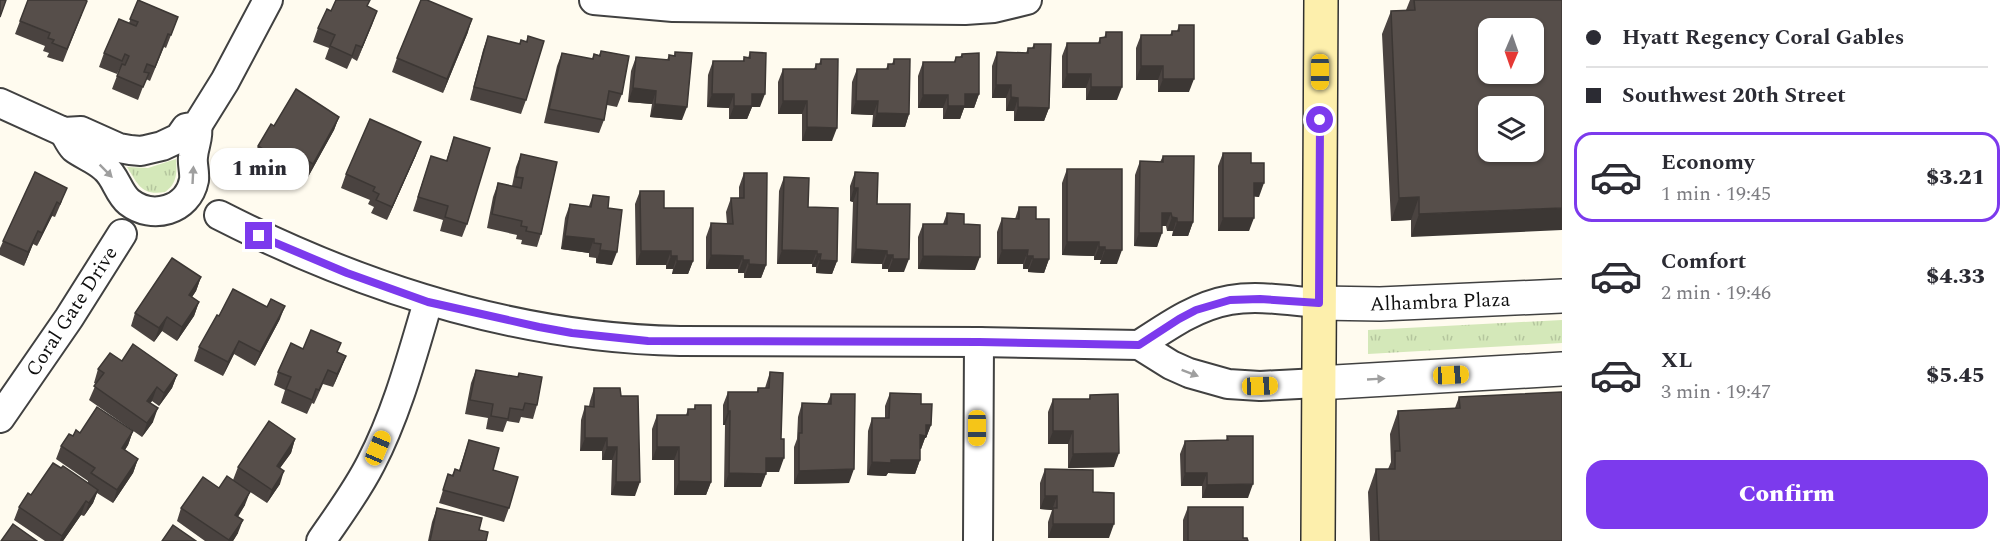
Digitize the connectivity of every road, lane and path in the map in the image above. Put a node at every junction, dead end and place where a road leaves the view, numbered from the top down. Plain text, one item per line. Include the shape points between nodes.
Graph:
1 (268, 0) edge
2 (594, 0) edge
3 (1027, 0) edge
4 (1321, 0) edge
5 (0, 103) edge
6 (197, 126) junction
7 (64, 132) junction
8 (219, 215) dead end
9 (122, 234) dead end
10 (1562, 296) edge
11 (428, 302) junction
12 (1319, 303) junction
13 (979, 342) junction
14 (1139, 345) junction
15 (1562, 369) edge
16 (1318, 383) junction
17 (0, 418) edge
18 (321, 541) edge
19 (978, 541) edge
20 (1318, 541) edge

1 - 6 street
2 - 3 street via 673,7 965,10
4 - 12 main road
5 - 7 street
6 - 7 street via 186,128 172,142 153,149 119,148 81,131
7 -> 6 street via 73,147 105,167 128,201 155,212 172,209 184,201 191,188
8 - 11 street via 347,273
9 - 17 street, Coral Gate Drive
10 - 12 street, Alhambra Plaza
11 - 13 street via 572,333 648,341
11 - 18 street via 393,414 372,462
12 - 14 street via 1230,300 1196,310
12 - 16 main road
13 - 14 street
13 - 19 street
14 -> 16 street via 1189,373 1228,384
16 -> 15 street
16 - 20 main road

